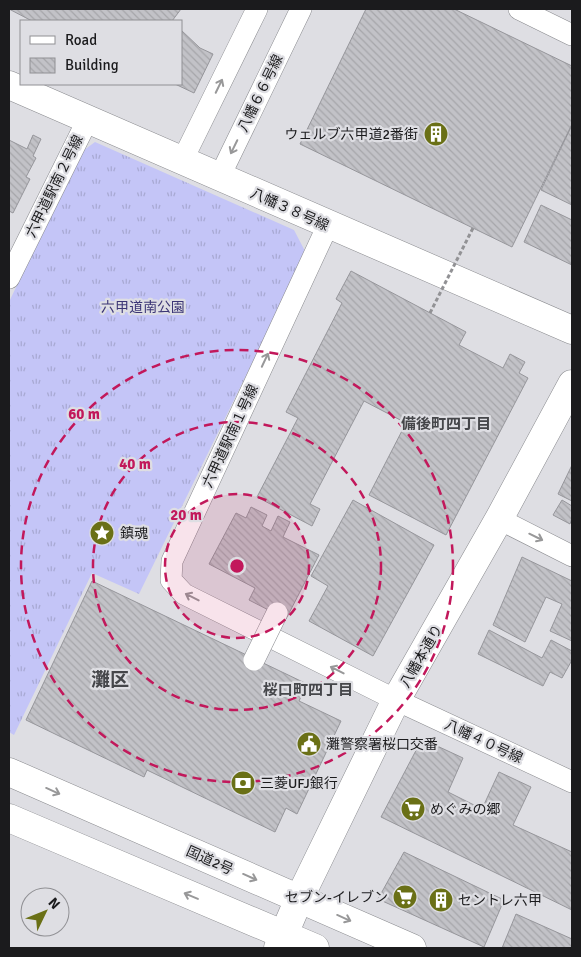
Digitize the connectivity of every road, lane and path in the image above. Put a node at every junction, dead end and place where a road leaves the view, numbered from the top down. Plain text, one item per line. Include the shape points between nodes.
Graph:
1 (257, 9) edge
2 (300, 9) edge
3 (519, 9) edge
4 (572, 35) edge
5 (9, 85) edge
6 (86, 120) junction
7 (182, 161) junction
8 (220, 178) junction
9 (328, 225) junction
10 (472, 228) dead end
11 (9, 278) edge
12 (430, 313) dead end
13 (572, 330) edge
14 (572, 384) edge
15 (499, 519) junction
16 (572, 556) edge
17 (277, 613) dead end
18 (254, 660) dead end
19 (396, 700) junction
20 (9, 772) edge
21 (572, 782) edge
22 (9, 818) edge
23 (299, 899) junction
24 (281, 942) edge
25 (315, 948) edge
26 (412, 948) edge

7 -> 1 street
2 -> 8 street, 八幡６６号線
3 - 4 street
5 - 6 main road, 八幡３８号線
6 - 7 main road, 八幡３８号線
6 - 11 street, 六甲道駅南２号線
7 - 8 main road, 八幡３８号線
8 - 9 main road, 八幡３８号線
9 - 13 main road, 八幡３８号線
19 -> 9 street, 六甲道駅南１号線 via 184,594 171,580 172,561
10 - 12 path, bridge
14 - 15 main road, 八幡本通り
15 -> 16 street
15 - 19 main road, 八幡本通り
17 - 18 street, bridge
19 - 21 street, 八幡４０号線
19 - 23 main road, 八幡本通り
20 -> 23 main road, 国道2号
24 -> 22 main road
23 - 24 main road, 八幡本通り
23 -> 26 main road, 国道2号
24 - 25 main road

